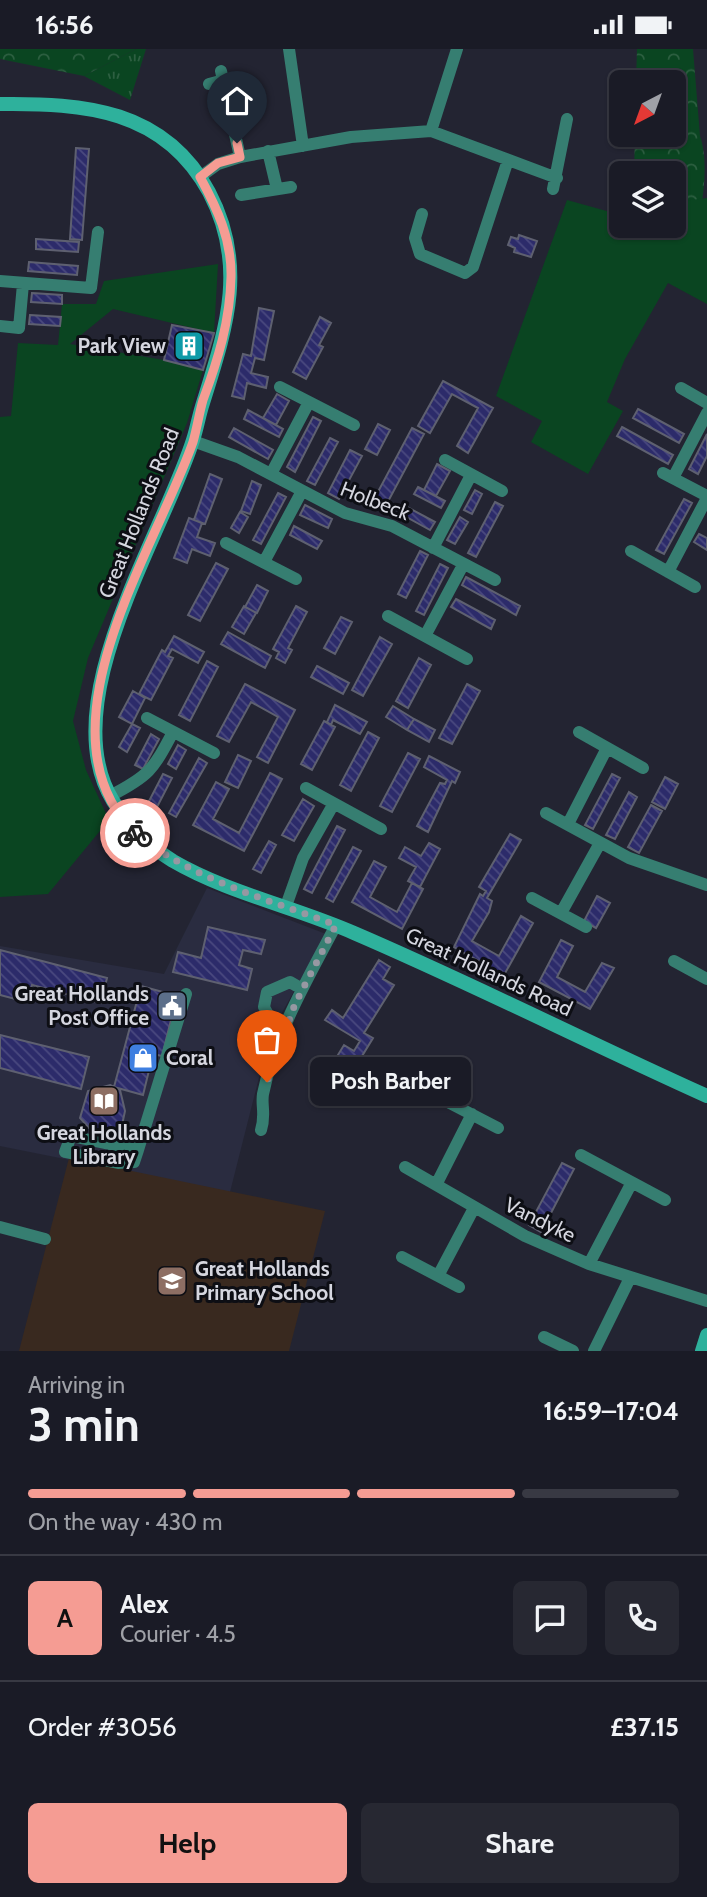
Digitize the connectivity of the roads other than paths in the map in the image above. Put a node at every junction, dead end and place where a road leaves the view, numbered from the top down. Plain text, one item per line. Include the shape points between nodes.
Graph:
1 (289, 49) edge
2 (457, 49) edge
3 (209, 84) dead end
4 (0, 104) edge
5 (567, 119) dead end
6 (431, 131) junction
7 (303, 146) junction
8 (268, 151) junction
9 (240, 157) junction
10 (508, 160) junction
11 (200, 177) junction
12 (291, 187) dead end
13 (277, 189) junction
14 (241, 195) dead end
15 (422, 214) dead end
16 (98, 232) dead end
17 (0, 281) edge
18 (23, 284) junction
19 (0, 326) edge
20 (280, 387) dead end
21 (681, 388) dead end
22 (309, 402) junction
23 (707, 403) edge
24 (707, 413) edge
25 (354, 425) dead end
26 (193, 441) junction
27 (445, 460) dead end
28 (271, 474) junction
29 (470, 477) junction
30 (302, 491) junction
31 (502, 491) dead end
32 (707, 497) edge
33 (226, 543) dead end
34 (433, 548) junction
35 (631, 551) dead end
36 (264, 562) junction
37 (463, 565) junction
38 (668, 572) junction
39 (296, 579) dead end
40 (495, 580) dead end
41 (695, 587) dead end
42 (388, 616) dead end
43 (425, 636) junction
44 (467, 659) dead end
45 (148, 718) dead end
46 (173, 732) junction
47 (579, 732) dead end
48 (607, 748) junction
49 (214, 753) dead end
50 (643, 768) dead end
51 (306, 788) dead end
52 (110, 796) junction
53 (333, 805) junction
54 (546, 813) dead end
55 (568, 824) junction
56 (381, 829) dead end
57 (600, 842) junction
58 (707, 885) edge
59 (532, 898) dead end
60 (286, 906) junction
61 (561, 913) junction
62 (336, 925) junction
63 (586, 927) dead end
64 (674, 961) dead end
65 (707, 979) edge
66 (302, 989) junction
67 (186, 993) dead end
68 (286, 1028) junction
69 (707, 1096) edge
70 (442, 1099) dead end
71 (472, 1114) junction
72 (498, 1128) dead end
73 (261, 1130) dead end
74 (138, 1150) junction
75 (581, 1155) dead end
76 (405, 1167) dead end
77 (631, 1184) junction
78 (436, 1185) junction
79 (665, 1200) dead end
80 (474, 1208) junction
81 (0, 1227) edge
82 (45, 1239) dead end
83 (402, 1257) dead end
84 (589, 1264) junction
85 (438, 1276) junction
86 (629, 1278) junction
87 (459, 1287) dead end
88 (707, 1301) edge
89 (707, 1335) edge
90 (544, 1337) dead end
91 (573, 1351) edge
92 (594, 1351) edge
93 (702, 1351) edge

1 - 7 street
2 - 6 street
3 - 9 street via 222,76
4 - 11 street, Great Hollands Road via 62,103 122,116 176,150
5 - 10 street via 555,184
6 - 7 street
6 - 10 street
7 - 8 street
8 - 9 street
8 - 13 street
9 - 11 street via 218,163
10 - 15 street via 473,267 465,273 420,254 415,238
11 - 26 street, Great Hollands Road via 217,207 231,276 225,330
12 - 13 street
13 - 14 street
16 - 18 street via 91,288
17 - 18 street
18 - 19 street via 19,328
20 - 22 street
21 - 23 street
22 - 25 street
22 - 28 street
24 - 32 street via 668,475
26 - 28 street, Holbeck
26 - 52 street, Great Hollands Road via 124,605 99,691 94,731
27 - 29 street
28 - 30 street, Holbeck
29 - 31 street
29 - 34 street
30 - 34 street, Holbeck via 345,513 392,526
30 - 36 street
32 - 38 street
33 - 36 street
34 - 37 street, Holbeck
35 - 38 street
36 - 39 street
37 - 40 street, Holbeck
37 - 43 street
38 - 41 street
42 - 43 street
43 - 44 street
45 - 46 street
46 - 49 street
46 - 52 street via 144,779
47 - 48 street
48 - 50 street
48 - 55 street
51 - 53 street
52 - 60 street, Great Hollands Road via 132,830 174,862
53 - 56 street
53 - 60 street via 303,858
54 - 55 street
55 - 57 street
57 - 58 street via 629,858
57 - 61 street
59 - 61 street
60 - 62 street, Great Hollands Road
61 - 63 street
62 - 66 street
62 - 69 street, Great Hollands Road
64 - 65 street
66 - 68 street
66 - 68 street via 290,982 267,992 264,1007 270,1018
67 - 74 street
68 - 73 street via 262,1097 266,1112
70 - 71 street
71 - 72 street
71 - 78 street
74 - 74 street via 71,1136 65,1152 118,1163 134,1162
75 - 77 street
76 - 78 street, Vandyke
77 - 79 street
77 - 84 street, Vandyke
78 - 80 street, Vandyke
80 - 84 street, Vandyke
80 - 85 street, Vandyke
81 - 82 street
83 - 85 street
84 - 86 street, Vandyke
85 - 87 street
86 - 88 street, Vandyke
86 - 92 street
89 - 93 street
90 - 91 street

